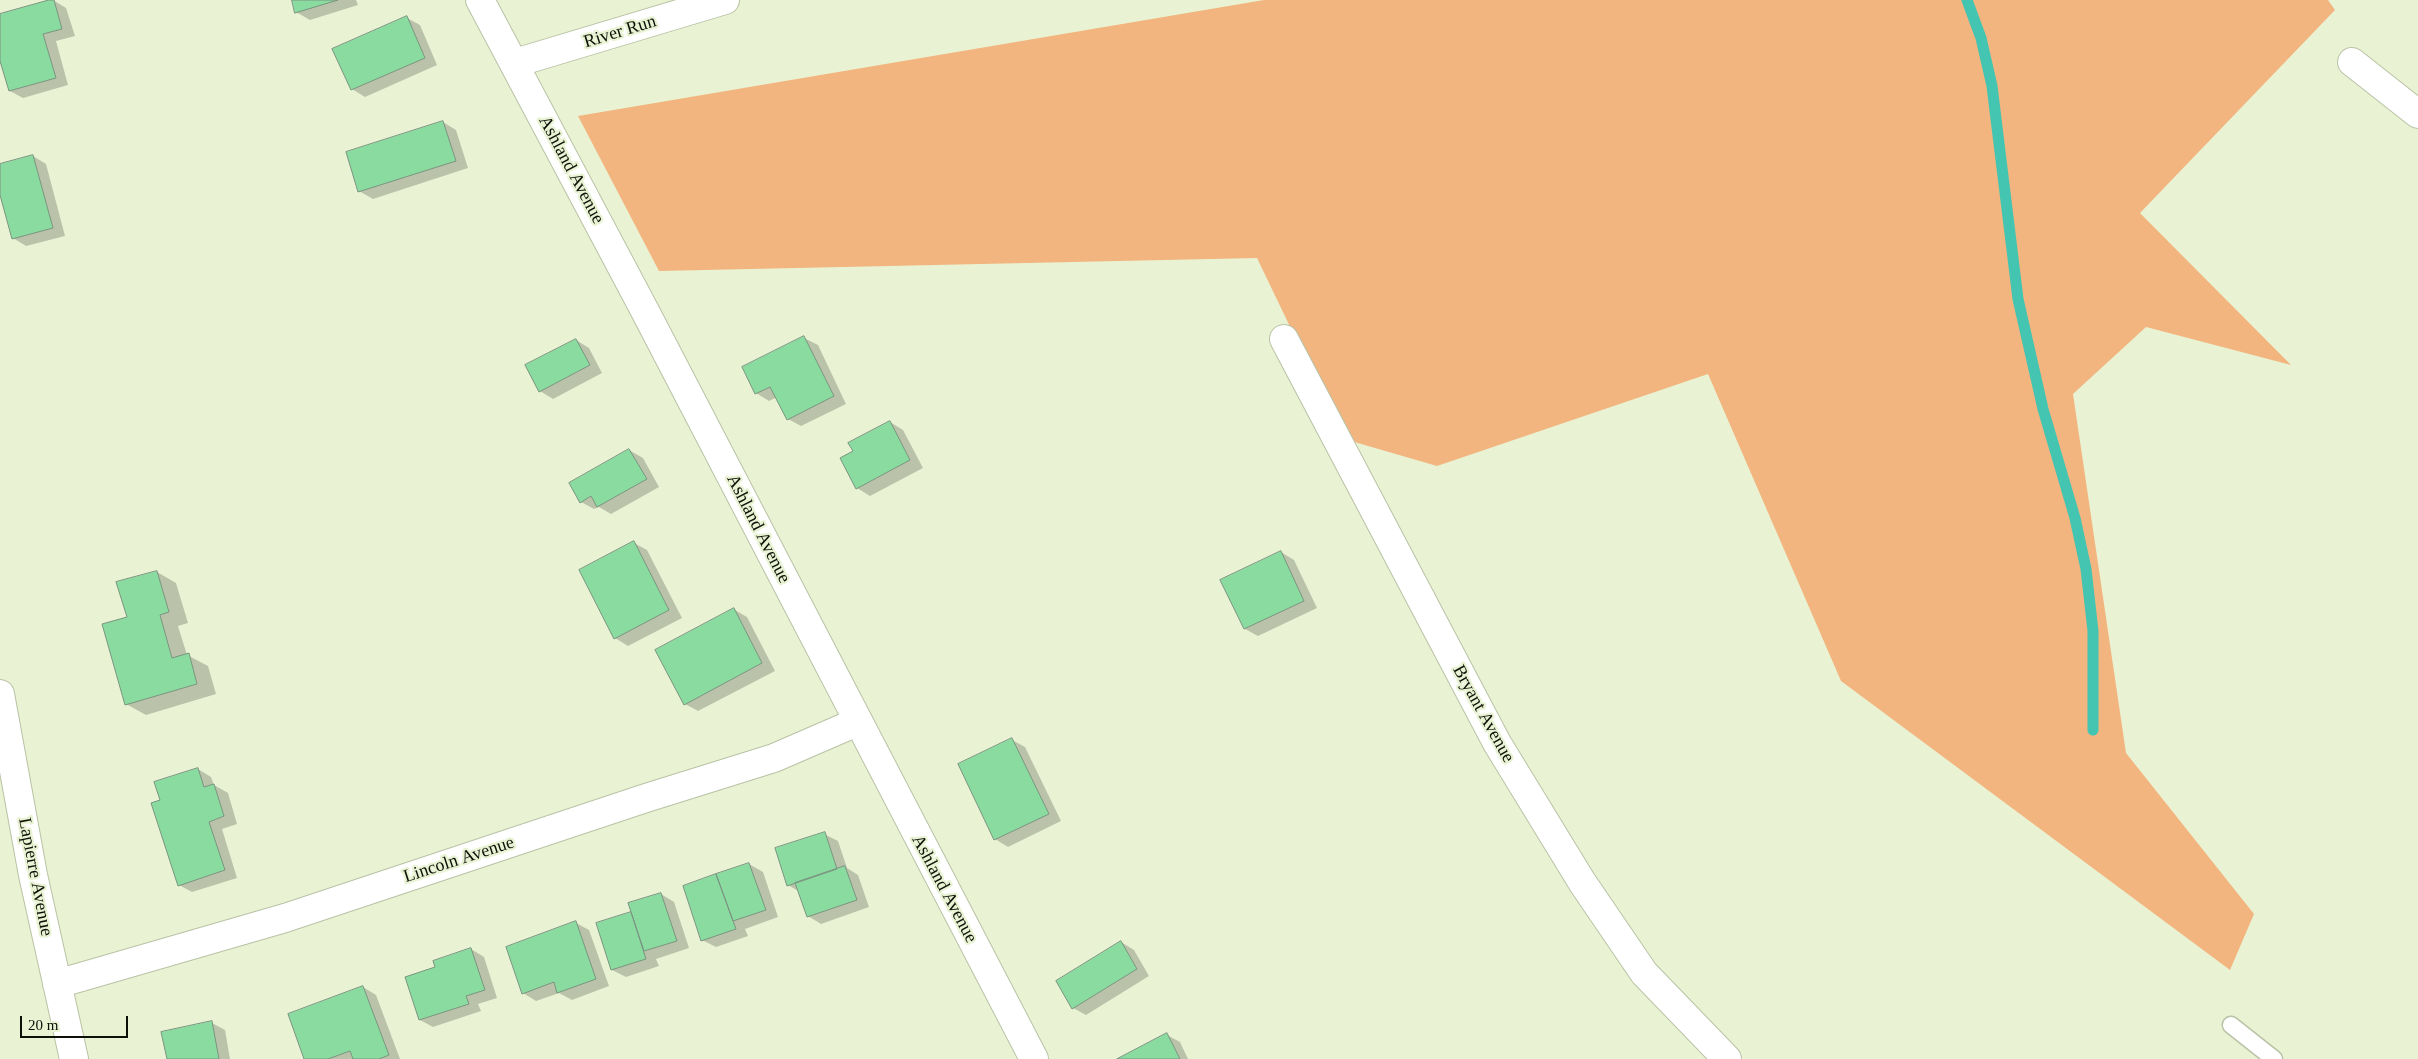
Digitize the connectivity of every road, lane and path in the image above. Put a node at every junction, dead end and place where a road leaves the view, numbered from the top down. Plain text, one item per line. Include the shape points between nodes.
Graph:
1 (480, 0) edge
2 (725, 0) edge
3 (2352, 62) dead end
4 (515, 63) junction
5 (2418, 114) edge
6 (1284, 339) dead end
7 (0, 694) edge
8 (857, 722) junction
9 (57, 984) junction
10 (2231, 1025) dead end
11 (74, 1059) edge
12 (1034, 1059) edge
13 (1727, 1059) edge
14 (2274, 1059) edge

1 - 4 street, Ashland Avenue
2 - 4 street, River Run
3 - 5 street
4 - 8 street, Ashland Avenue
6 - 13 street, Bryant Avenue via 1497,743 1582,882 1644,973
7 - 9 street, Lapierre Avenue
8 - 9 street, Lincoln Avenue via 774,758 285,918
8 - 12 street, Ashland Avenue
9 - 11 street, Lapierre Avenue
10 - 14 lane

